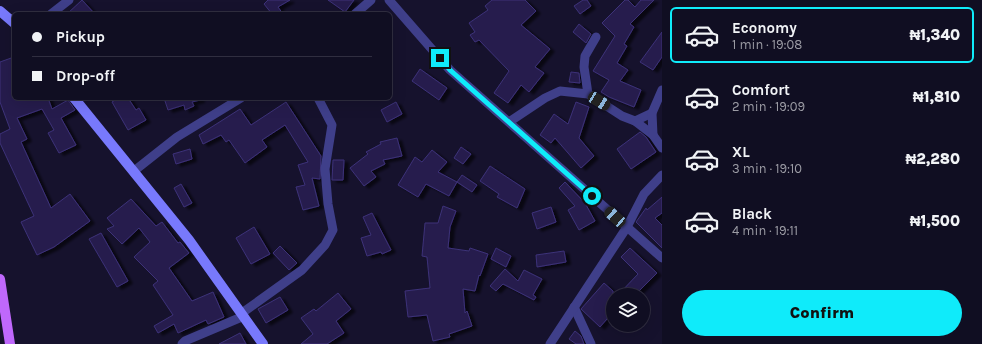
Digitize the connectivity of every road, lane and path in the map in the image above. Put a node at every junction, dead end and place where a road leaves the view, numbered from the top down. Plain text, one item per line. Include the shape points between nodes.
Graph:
1 (69, 0) edge
2 (371, 0) edge
3 (389, 0) edge
4 (0, 12) edge
5 (54, 12) edge
6 (357, 12) edge
7 (12, 21) edge
8 (596, 37) dead end
9 (662, 90) edge
10 (588, 94) junction
11 (76, 100) edge
12 (238, 100) edge
13 (319, 100) edge
14 (652, 112) junction
15 (635, 121) junction
16 (509, 122) junction
17 (653, 135) junction
18 (662, 148) edge
19 (134, 172) junction
20 (662, 175) edge
21 (627, 227) junction
22 (662, 258) edge
23 (0, 279) edge
24 (574, 307) junction
25 (242, 315) junction
26 (10, 344) edge
27 (182, 344) edge
28 (263, 344) edge
29 (550, 344) edge
30 (592, 344) edge

1 - 5 street
2 - 6 street
3 - 16 street via 450,70
4 - 7 main road
8 - 10 street via 585,56
9 - 14 street
10 - 15 street via 622,116
10 - 16 street via 560,91
11 - 19 main road
12 - 19 street via 177,137
13 - 25 street via 332,125 325,169 333,230 325,245 302,270
14 - 15 street
14 - 17 street
15 - 17 street
16 - 21 street
17 - 18 street
19 - 25 main road via 189,240
20 - 21 street via 644,194
21 - 22 street
21 - 24 street
23 - 26 main road
24 - 29 street
24 - 30 street
25 - 27 street via 232,322 185,340
25 - 28 main road

